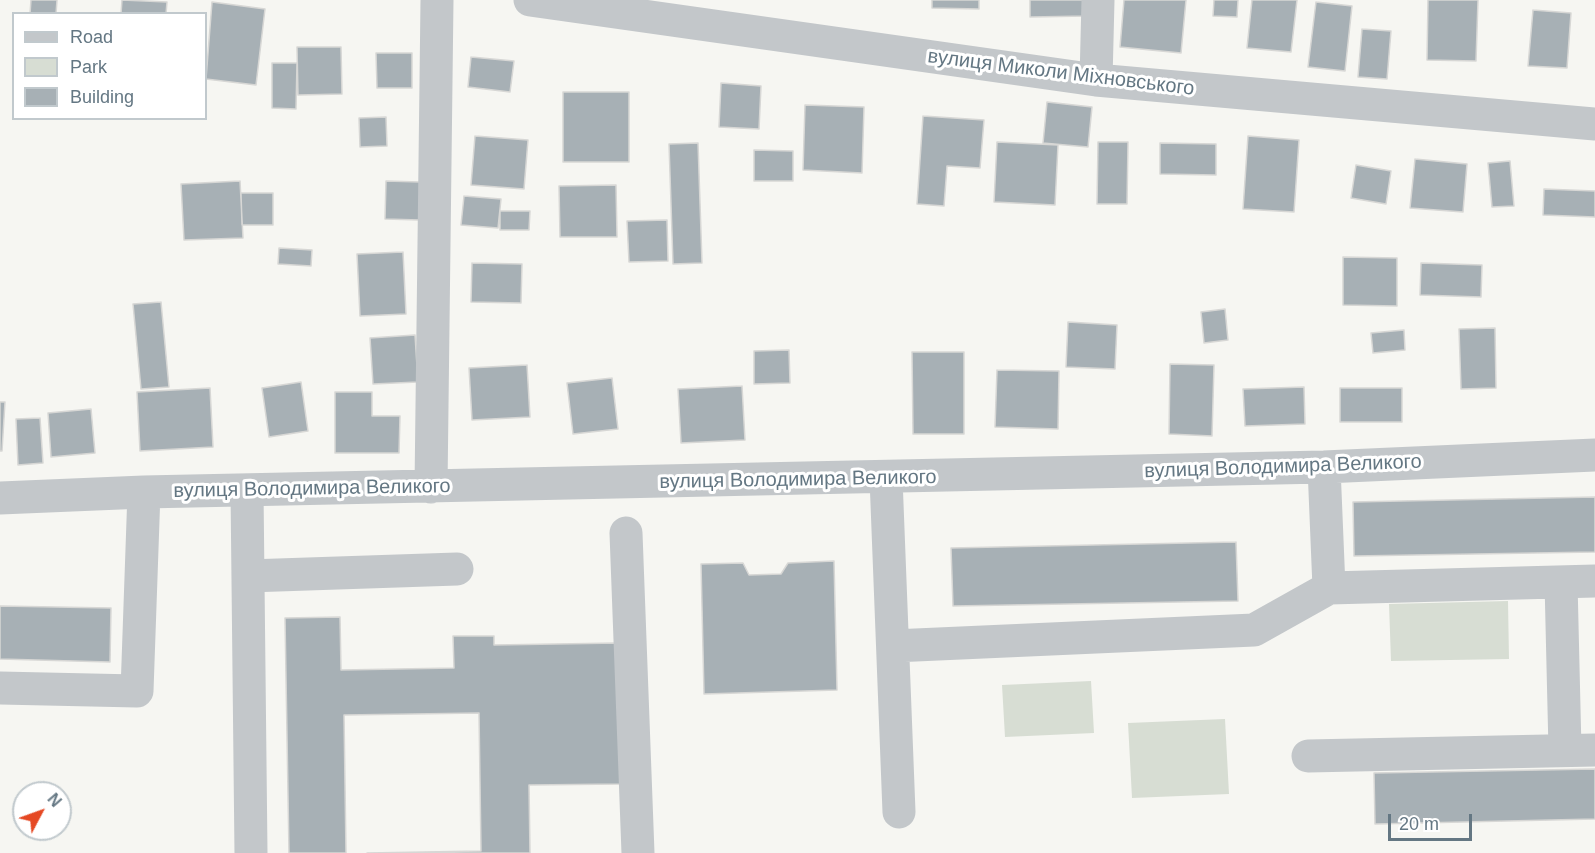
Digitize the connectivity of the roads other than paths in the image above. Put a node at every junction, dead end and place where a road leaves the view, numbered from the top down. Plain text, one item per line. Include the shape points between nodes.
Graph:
1 (437, 0) edge
2 (530, 0) edge
3 (1098, 0) edge
4 (1096, 80) junction
5 (1595, 124) edge
6 (1595, 455) edge
7 (1324, 467) junction
8 (886, 478) junction
9 (431, 487) junction
10 (246, 490) junction
11 (144, 492) junction
12 (0, 498) edge
13 (626, 533) dead end
14 (457, 569) dead end
15 (248, 576) junction
16 (1595, 581) edge
17 (1561, 582) junction
18 (1329, 588) junction
19 (893, 646) junction
20 (0, 688) edge
21 (1580, 750) edge
22 (1308, 756) dead end
23 (899, 812) dead end
24 (251, 853) edge
25 (638, 853) edge

1 - 9 street
2 - 4 street, вулиця Миколи Міхновського
3 - 4 street
4 - 5 street, вулиця Миколи Міхновського
6 - 7 street, вулиця Володимира Великого
7 - 8 street, вулиця Володимира Великого
7 - 18 street
8 - 9 street, вулиця Володимира Великого
8 - 19 street
9 - 10 street, вулиця Володимира Великого
10 - 11 street, вулиця Володимира Великого
10 - 15 street
11 - 12 street, вулиця Володимира Великого
11 - 20 street via 137,691
13 - 25 street
14 - 15 street
15 - 24 street
16 - 17 street
17 - 18 street
17 - 21 street
18 - 19 street via 1254,630
19 - 23 street
21 - 22 street

